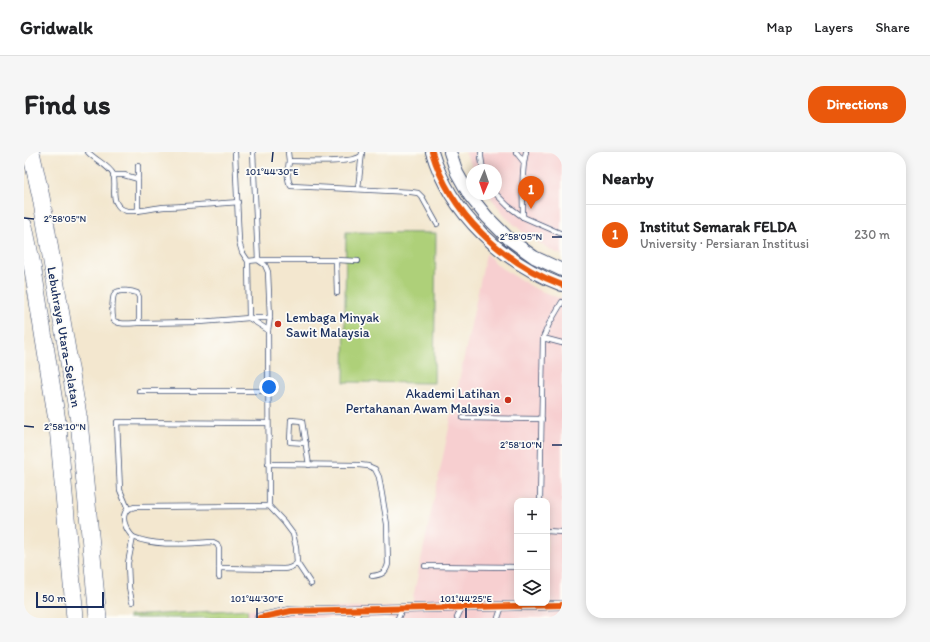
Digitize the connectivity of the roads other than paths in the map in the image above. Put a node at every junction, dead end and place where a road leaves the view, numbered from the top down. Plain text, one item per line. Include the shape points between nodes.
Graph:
1 (31, 152) edge
2 (88, 152) edge
3 (235, 152) edge
4 (253, 152) edge
5 (288, 152) edge
6 (432, 152) edge
7 (450, 152) edge
8 (481, 152) edge
9 (516, 152) edge
10 (526, 152) edge
11 (362, 154) edge
12 (289, 161) junction
13 (523, 161) junction
14 (482, 164) edge
15 (138, 166) dead end
16 (113, 175) junction
17 (138, 179) junction
18 (358, 189) junction
19 (502, 200) edge
20 (238, 202) junction
21 (138, 211) junction
22 (523, 217) junction
23 (437, 224) dead end
24 (24, 226) edge
25 (562, 234) edge
26 (258, 260) junction
27 (336, 260) junction
28 (248, 261) junction
29 (358, 261) dead end
30 (562, 270) edge
31 (562, 285) edge
32 (337, 294) dead end
33 (562, 302) edge
34 (250, 318) junction
35 (270, 318) junction
36 (139, 323) junction
37 (268, 330) junction
38 (543, 338) junction
39 (562, 343) edge
40 (139, 391) dead end
41 (268, 391) junction
42 (463, 418) dead end
43 (542, 419) junction
44 (268, 423) junction
45 (306, 443) junction
46 (268, 464) junction
47 (309, 465) junction
48 (540, 498) edge
49 (269, 506) junction
50 (128, 509) junction
51 (550, 531) edge
52 (562, 532) edge
53 (133, 537) junction
54 (297, 563) junction
55 (425, 566) dead end
56 (514, 567) edge
57 (219, 568) junction
58 (372, 576) dead end
59 (219, 577) dead end
60 (311, 584) dead end
61 (132, 602) dead end
62 (562, 605) edge
63 (502, 606) junction
64 (462, 607) junction
65 (402, 609) junction
66 (358, 614) edge
67 (289, 615) edge
68 (75, 618) edge
69 (98, 618) edge
70 (259, 618) edge
71 (398, 618) edge
72 (457, 618) edge
73 (498, 618) edge

1 - 69 highway, Lebuhraya Utara–Selatan via 41,197 78,421
2 - 16 lane
3 - 20 lane
4 - 26 lane
5 - 12 lane
6 - 31 street via 446,186 478,229 499,249 523,266
7 - 30 street via 457,173 470,196 493,223 509,239 534,257
8 - 14 lane
9 - 13 lane
10 - 13 lane
11 - 12 lane via 358,159 346,161
11 - 18 lane
12 - 18 lane via 288,178 291,186
13 - 22 lane
15 - 17 lane
16 - 17 lane
16 - 21 lane via 116,204 126,211
17 - 21 lane
18 - 23 lane via 418,193
19 - 22 lane
20 - 21 lane
20 - 28 lane via 239,242
22 - 25 lane
24 - 68 highway, Lebuhraya Utara–Selatan via 58,426
26 - 27 lane
26 - 28 lane
26 - 35 lane via 265,265 268,272
27 - 29 lane
27 - 32 lane
28 - 34 lane
33 - 38 lane
34 - 35 lane
34 - 36 lane
34 - 37 lane
35 - 37 lane
36 - 36 lane via 137,293 118,291 113,297 115,322
37 - 41 lane
38 - 39 lane
38 - 43 lane
40 - 41 lane
41 - 44 lane
42 - 43 lane
43 - 48 lane
44 - 46 lane
44 - 50 lane via 117,422 120,490
45 - 45 lane via 302,421 291,420 290,442
45 - 47 lane
46 - 47 lane
46 - 49 lane
47 - 58 lane via 359,465 375,469 379,477 386,524 388,564 384,572
49 - 50 lane
49 - 54 lane via 293,534
50 - 53 lane via 124,521
51 - 52 lane
53 - 57 lane via 154,543 213,542 219,548
53 - 61 lane via 128,563
54 - 57 lane via 283,570
54 - 60 lane
55 - 56 lane
57 - 59 lane
62 - 63 street
63 - 64 street
63 - 73 lane
64 - 65 street
64 - 72 lane
65 - 66 street
65 - 71 lane
66 - 67 street
67 - 70 street

